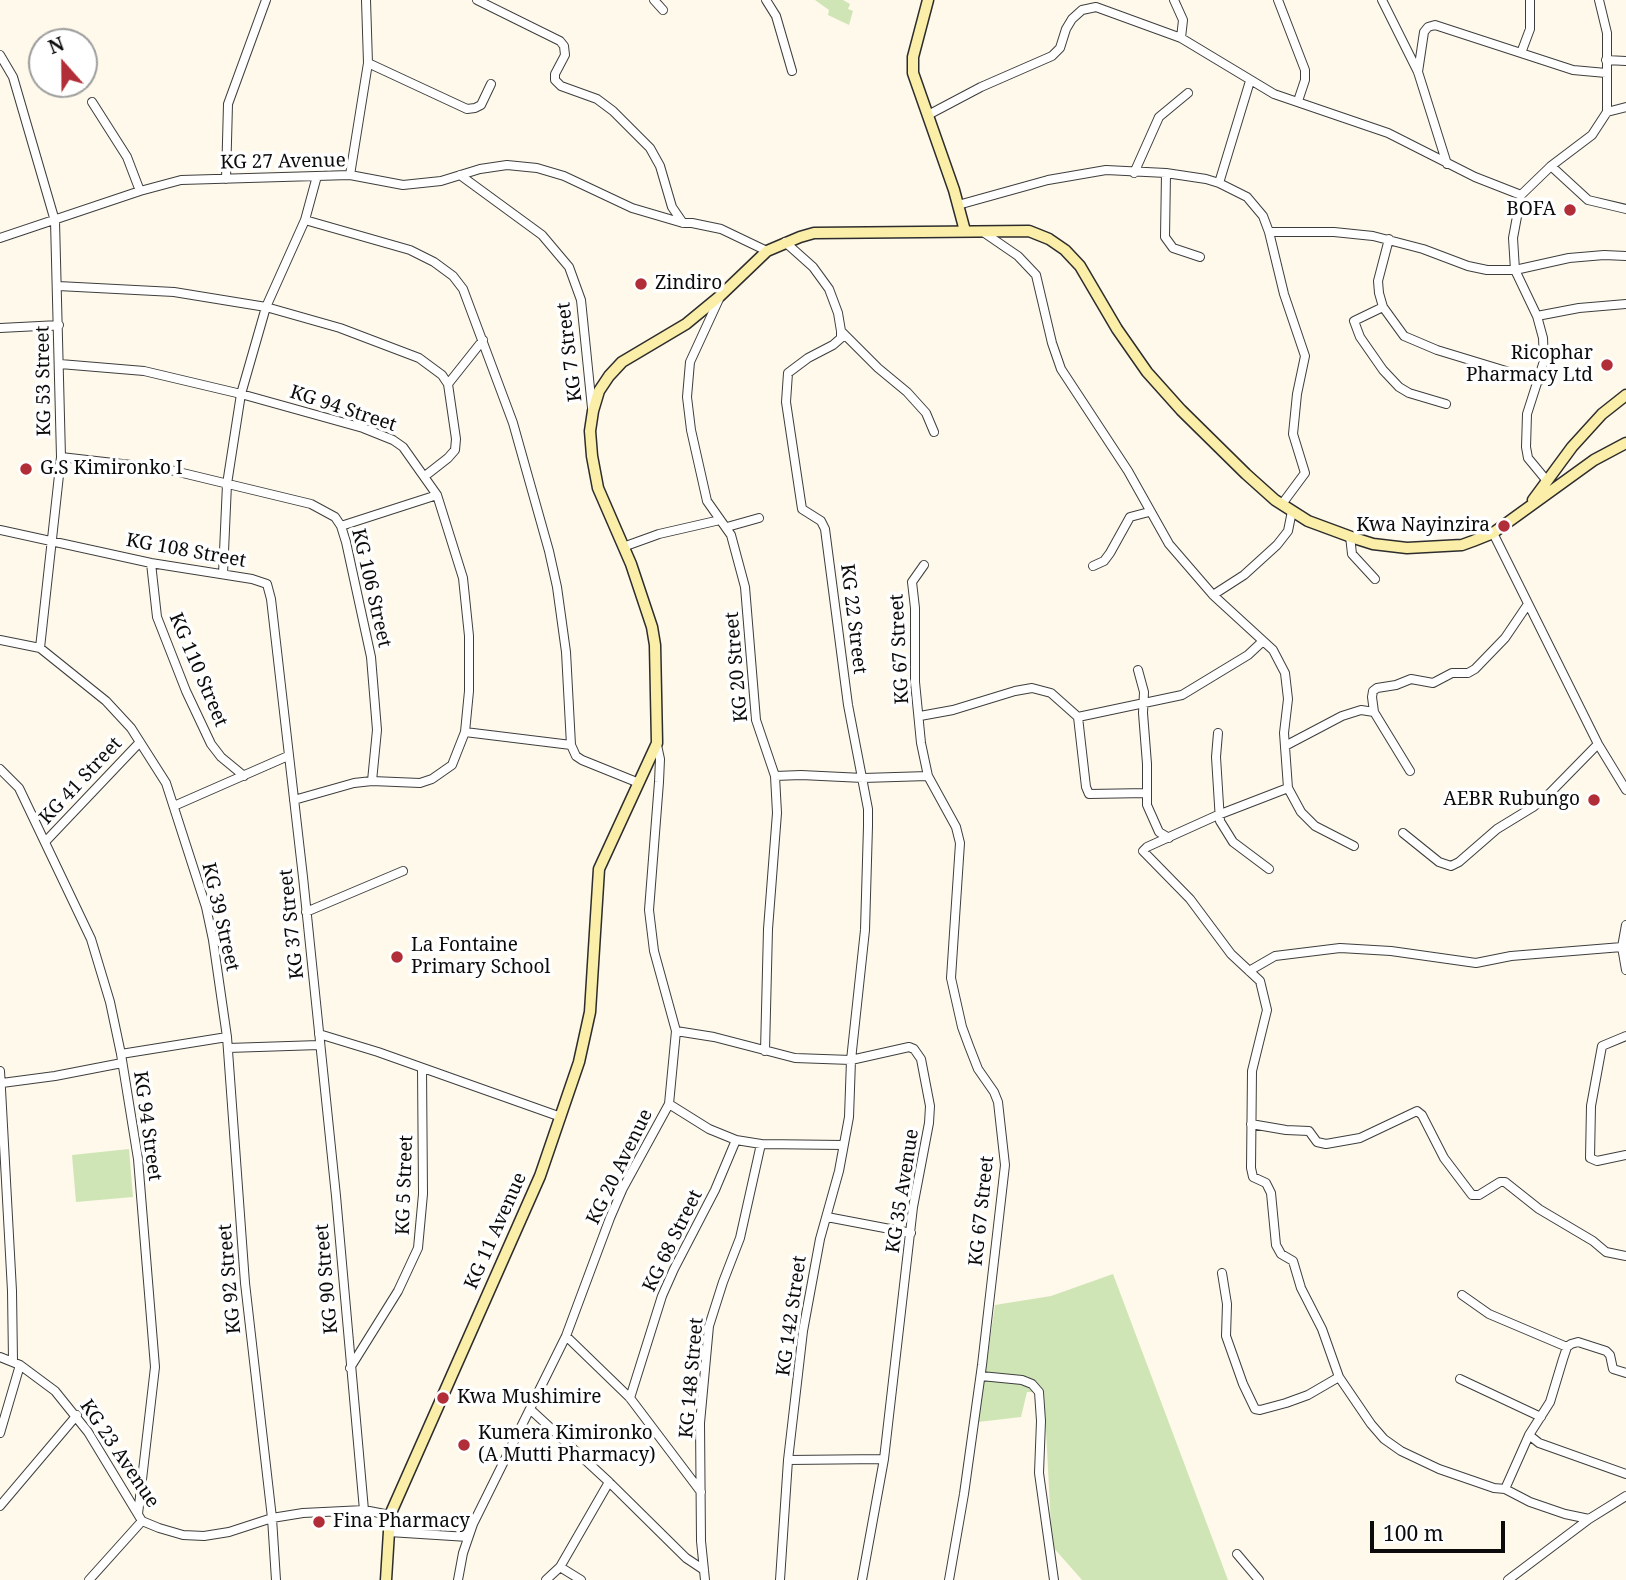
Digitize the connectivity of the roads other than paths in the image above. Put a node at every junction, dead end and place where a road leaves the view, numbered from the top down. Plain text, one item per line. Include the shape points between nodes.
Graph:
1 (266, 0) edge
2 (366, 0) edge
3 (477, 0) edge
4 (654, 0) edge
5 (766, 0) edge
6 (928, 0) edge
7 (1174, 0) edge
8 (1278, 0) edge
9 (1383, 0) edge
10 (1530, 0) edge
11 (1599, 0) edge
12 (663, 10) dead end
13 (1181, 38) junction
14 (1521, 53) junction
15 (0, 55) edge
16 (1606, 60) junction
17 (1626, 61) edge
18 (368, 63) junction
19 (792, 71) dead end
20 (1418, 72) junction
21 (1605, 73) junction
22 (1250, 81) junction
23 (491, 84) dead end
24 (1188, 93) dead end
25 (92, 102) dead end
26 (1298, 102) junction
27 (1626, 107) edge
28 (1607, 112) junction
29 (928, 115) junction
30 (1447, 164) junction
31 (1551, 166) junction
32 (1133, 173) junction
33 (1166, 173) junction
34 (460, 174) junction
35 (350, 175) junction
36 (317, 176) junction
37 (226, 179) junction
38 (1219, 183) junction
39 (140, 191) junction
40 (1521, 195) junction
41 (958, 205) junction
42 (1626, 209) edge
43 (305, 220) junction
44 (55, 221) junction
45 (684, 223) junction
46 (965, 231) junction
47 (980, 231) junction
48 (1269, 232) junction
49 (0, 237) edge
50 (1389, 239) junction
51 (785, 242) junction
52 (767, 251) junction
53 (1626, 256) edge
54 (1200, 257) dead end
55 (1515, 270) junction
56 (58, 286) junction
57 (720, 296) junction
58 (1626, 304) edge
59 (266, 307) junction
60 (1383, 307) junction
61 (1538, 316) junction
62 (59, 325) junction
63 (0, 328) edge
64 (841, 331) junction
65 (483, 340) junction
66 (60, 364) junction
67 (1539, 381) junction
68 (448, 384) junction
69 (241, 394) junction
70 (1626, 395) edge
71 (1446, 404) dead end
72 (593, 411) junction
73 (934, 432) dead end
74 (1626, 443) edge
75 (61, 457) junction
76 (425, 476) junction
77 (1547, 481) junction
78 (227, 484) junction
79 (437, 495) junction
80 (1282, 504) junction
81 (1292, 511) junction
82 (1149, 512) junction
83 (1516, 517) junction
84 (759, 518) dead end
85 (720, 520) junction
86 (341, 526) junction
87 (727, 527) junction
88 (0, 530) edge
89 (1493, 533) junction
90 (1350, 536) junction
91 (52, 540) junction
92 (623, 547) junction
93 (151, 563) junction
94 (924, 565) dead end
95 (1093, 566) dead end
96 (223, 574) junction
97 (1375, 579) dead end
98 (1213, 595) junction
99 (1528, 604) junction
100 (0, 640) edge
101 (1264, 641) junction
102 (40, 648) junction
103 (1138, 670) dead end
104 (1144, 702) junction
105 (1374, 712) junction
106 (920, 716) junction
107 (1078, 718) junction
108 (466, 732) junction
109 (1218, 733) dead end
110 (140, 742) junction
111 (657, 743) junction
112 (571, 744) junction
113 (1598, 744) junction
114 (1285, 746) junction
115 (288, 756) junction
116 (0, 769) edge
117 (1410, 771) dead end
118 (244, 776) junction
119 (775, 776) junction
120 (928, 776) junction
121 (863, 778) junction
122 (372, 781) junction
123 (639, 782) junction
124 (1288, 788) junction
125 (1626, 790) edge
126 (1147, 793) junction
127 (294, 800) junction
128 (174, 806) junction
129 (1218, 815) junction
130 (1404, 833) dead end
131 (1169, 838) junction
132 (45, 842) junction
133 (1354, 846) dead end
134 (1269, 869) dead end
135 (403, 871) dead end
136 (306, 912) junction
137 (1626, 925) edge
138 (1622, 947) junction
139 (1626, 970) edge
140 (1250, 971) junction
141 (676, 1031) junction
142 (319, 1034) junction
143 (1626, 1036) edge
144 (227, 1037) junction
145 (319, 1045) junction
146 (228, 1048) junction
147 (765, 1051) junction
148 (121, 1059) junction
149 (851, 1060) junction
150 (422, 1068) junction
151 (0, 1071) edge
152 (2, 1083) junction
153 (669, 1104) junction
154 (561, 1117) junction
155 (1251, 1124) junction
156 (736, 1140) junction
157 (761, 1144) junction
158 (843, 1146) junction
159 (1626, 1155) edge
160 (827, 1217) junction
161 (911, 1233) junction
162 (1626, 1256) edge
163 (1222, 1273) dead end
164 (1462, 1295) dead end
165 (566, 1336) junction
166 (1567, 1347) junction
167 (0, 1357) edge
168 (16, 1363) junction
169 (349, 1368) junction
170 (1626, 1373) edge
171 (981, 1376) junction
172 (1339, 1377) junction
173 (1460, 1379) dead end
174 (630, 1398) junction
175 (531, 1410) junction
176 (76, 1415) junction
177 (1541, 1417) junction
178 (0, 1433) edge
179 (1529, 1435) junction
180 (884, 1459) junction
181 (788, 1460) junction
182 (1626, 1474) edge
183 (610, 1482) junction
184 (1505, 1489) junction
185 (701, 1492) junction
186 (1626, 1496) edge
187 (0, 1506) edge
188 (364, 1510) junction
189 (390, 1515) junction
190 (140, 1517) junction
191 (272, 1518) junction
192 (1589, 1519) junction
193 (389, 1532) junction
194 (468, 1537) junction
195 (1237, 1554) dead end
196 (560, 1567) junction
197 (704, 1570) junction
198 (89, 1580) edge
199 (276, 1580) edge
200 (386, 1580) edge
201 (458, 1580) edge
202 (546, 1580) edge
203 (581, 1580) edge
204 (705, 1580) edge
205 (780, 1580) edge
206 (862, 1580) edge
207 (949, 1580) edge
208 (1054, 1580) edge
209 (1259, 1580) edge
210 (1508, 1580) edge

1 - 37 street via 228,104
2 - 18 street
3 - 45 street via 560,40 565,51 555,80 597,99 650,149 672,207
4 - 12 street
5 - 19 street via 776,16
6 - 29 main road via 913,57
7 - 13 street via 1183,20
8 - 26 street via 1305,70
9 - 20 street
10 - 14 street via 1530,30
11 - 16 street via 1607,33
13 - 22 street
13 - 29 street via 1090,7 1072,19 1052,56
14 - 20 street via 1435,25 1424,32
14 - 21 street via 1573,70
15 - 44 street, KG 53 Street via 13,77
16 - 17 street
16 - 21 street
18 - 23 street via 467,108 481,104
18 - 35 street
20 - 30 street
21 - 28 street
22 - 26 street
22 - 38 street
24 - 32 street via 1159,117
25 - 39 street via 127,157
26 - 30 street via 1388,133
27 - 28 street
28 - 31 street via 1592,135
29 - 41 main road
30 - 40 street
31 - 40 street
31 - 42 street via 1588,200
32 - 33 street
32 - 41 street via 1106,170 1067,177
33 - 38 street
33 - 54 street via 1165,237 1173,248
34 - 35 street, KG 27 Avenue via 403,185
34 - 45 street, KG 27 Avenue via 508,165 537,168 632,208
34 - 72 street, KG 7 Street via 542,235 569,267 581,300
35 - 36 street, KG 27 Avenue
36 - 37 street, KG 27 Avenue
36 - 43 street
37 - 39 street, KG 27 Avenue via 181,180
38 - 48 street via 1247,197
39 - 44 street, KG 27 Avenue
40 - 55 street via 1513,238
41 - 46 main road
43 - 59 street
43 - 65 street via 410,250 434,262 463,289
44 - 49 street, KG 27 Avenue
44 - 56 street, KG 53 Street
45 - 52 street, KG 27 Avenue via 721,229
46 - 47 main road
46 - 51 main road via 814,233
47 - 80 main road via 1029,231 1065,250 1080,266 1147,372 1206,436
47 - 82 street via 1018,256 1036,275 1061,369 1128,471
48 - 50 street via 1334,232
48 - 80 street via 1305,356 1293,435 1305,473
50 - 55 street via 1468,266
50 - 60 street via 1378,281
51 - 52 main road
51 - 64 street via 829,289
52 - 57 main road
53 - 55 street via 1569,258
55 - 61 street
56 - 59 street via 174,292
56 - 62 street, KG 53 Street
57 - 72 main road via 686,324 622,362 599,391
57 - 85 street, KG 20 Street via 690,362 687,397 707,501
58 - 61 street
59 - 68 street via 419,358
59 - 69 street
60 - 67 street via 1404,336
60 - 71 street via 1354,321 1360,337 1399,387
61 - 67 street via 1544,338
62 - 63 street
62 - 66 street, KG 53 Street
64 - 73 street via 907,392 926,413
64 - 121 street, KG 22 Street via 833,345 791,368 785,390 802,509 825,529 850,717
65 - 68 street
65 - 112 street via 513,423 557,587
66 - 69 street, KG 94 Street via 144,370
66 - 75 street, KG 53 Street
67 - 77 street via 1527,414 1525,447
68 - 76 street via 455,450
69 - 76 street, KG 94 Street via 393,440 412,456
69 - 78 street
70 - 77 main road via 1587,430
72 - 92 main road via 590,431 598,488
74 - 83 main road via 1594,460
75 - 78 street, KG 106 Street via 166,469
75 - 91 street, KG 53 Street
76 - 79 street, KG 94 Street
77 - 83 main road
78 - 86 street, KG 106 Street via 311,504 335,517
78 - 96 street
79 - 86 street
79 - 108 street, KG 94 Street via 463,578 468,612
80 - 81 main road
81 - 90 main road
81 - 98 street via 1288,531 1277,545
82 - 95 street via 1130,517 1104,561
82 - 98 street via 1169,544
83 - 89 main road
84 - 87 street
85 - 87 street, KG 20 Street
85 - 92 street
86 - 122 street, KG 106 Street via 358,590 375,692
87 - 119 street, KG 20 Street via 747,597 756,720
88 - 91 street, KG 108 Street
89 - 90 main road via 1462,545 1430,548 1373,544
89 - 99 street
90 - 97 street via 1352,554
91 - 93 street, KG 108 Street
91 - 102 street, KG 53 Street
92 - 111 main road via 652,627
93 - 96 street, KG 108 Street
93 - 118 street, KG 110 Street via 157,617 169,653 211,744
94 - 106 street, KG 67 Street via 912,582
96 - 115 street, KG 108 Street via 267,584
98 - 101 street
99 - 105 street via 1475,670 1452,673 1433,683 1411,679 1377,688 1372,697
99 - 113 street
100 - 102 street
101 - 104 street via 1193,690
101 - 114 street via 1285,673
102 - 110 street, KG 39 Street via 106,701
103 - 104 street
104 - 107 street
104 - 126 street
105 - 114 street via 1361,710 1342,716
105 - 117 street
106 - 107 street via 1032,688 1051,693
106 - 120 street, KG 67 Street
107 - 126 street via 1089,794
108 - 112 street
108 - 122 street, KG 94 Street via 452,765 432,779 420,783
109 - 129 street
110 - 128 street, KG 39 Street via 160,772
110 - 132 street, KG 41 Street
111 - 123 main road, KG 11 Avenue
111 - 141 street, KG 20 Avenue via 659,782 649,910 654,951
112 - 123 street via 582,760
113 - 125 street
113 - 130 street via 1540,802 1451,866 1439,862
114 - 124 street
115 - 118 street
115 - 127 street, KG 37 Street
116 - 132 street, KG 94 Street via 19,788
118 - 128 street
119 - 121 street
119 - 147 street, KG 20 Street
120 - 121 street
120 - 171 street, KG 67 Street via 960,843 953,989 978,1069 998,1102 1004,1149
121 - 149 street, KG 22 Street via 869,826 865,930
122 - 127 street, KG 94 Street
123 - 154 main road, KG 11 Avenue via 603,858 596,884 590,1012
124 - 129 street
124 - 133 street via 1315,826
126 - 131 street via 1151,819
127 - 136 street, KG 37 Street
128 - 144 street, KG 39 Street via 214,940
129 - 131 street
129 - 134 street via 1233,842
131 - 140 street via 1147,847 1144,854
132 - 148 street, KG 94 Street via 91,939
135 - 136 street
136 - 142 street, KG 37 Street
137 - 138 street
138 - 139 street
138 - 140 street via 1476,963 1340,948 1275,956
140 - 155 street via 1260,982 1267,1010 1252,1071
141 - 147 street, KG 35 Avenue
141 - 153 street, KG 20 Avenue
142 - 145 street, KG 37 Street
142 - 150 street
143 - 159 street via 1602,1046 1591,1106 1590,1158 1597,1161
144 - 146 street, KG 92 Street
144 - 148 street
145 - 146 street
145 - 169 street, KG 90 Street
146 - 191 street, KG 92 Street via 245,1283
147 - 149 street, KG 35 Avenue via 795,1058
148 - 152 street via 55,1076
148 - 190 street, KG 94 Street via 138,1159 155,1367
149 - 158 street, KG 142 Street
149 - 161 street, KG 35 Avenue via 909,1047 921,1059 929,1124
150 - 154 street
150 - 169 street, KG 5 Street via 423,1194 418,1248 398,1291
151 - 152 street
152 - 168 street
153 - 156 street
153 - 165 street, KG 20 Avenue via 623,1188
154 - 189 main road, KG 11 Avenue via 540,1176
155 - 162 street via 1306,1130 1317,1142 1326,1144 1360,1138 1417,1111 1472,1195 1503,1182 1606,1252
155 - 172 street via 1252,1177 1266,1183 1271,1193 1276,1245 1293,1261
156 - 157 street
156 - 174 street, KG 68 Street via 662,1296
157 - 158 street
157 - 185 street, KG 148 Street via 740,1238 709,1326 700,1423
158 - 160 street, KG 142 Street
160 - 161 street
160 - 181 street, KG 142 Street via 811,1282
161 - 180 street, KG 35 Avenue
163 - 172 street via 1226,1336 1255,1409 1297,1399
164 - 166 street via 1489,1314
165 - 174 street
165 - 175 street, KG 20 Avenue
166 - 170 street via 1578,1342 1606,1351 1613,1369
166 - 177 street
167 - 168 street, KG 23 Avenue
168 - 176 street, KG 23 Avenue via 55,1391
168 - 178 street
169 - 188 street, KG 90 Street
171 - 207 street, KG 67 Street
171 - 208 street via 1022,1380 1039,1392 1039,1473
172 - 184 street via 1371,1424 1401,1451 1440,1469
173 - 177 street
174 - 185 street
175 - 183 street
175 - 194 street, KG 20 Avenue
176 - 187 street
176 - 190 street, KG 23 Avenue
177 - 179 street
179 - 182 street via 1539,1443
179 - 184 street
180 - 181 street
180 - 206 street, KG 35 Avenue
181 - 205 street, KG 142 Street
183 - 196 street
183 - 197 street via 671,1544
184 - 192 street via 1546,1508
185 - 197 street, KG 148 Street
186 - 192 street
188 - 189 street, KG 23 Avenue
188 - 191 street, KG 23 Avenue
189 - 193 main road, KG 11 Avenue
190 - 191 street, KG 23 Avenue via 183,1535 204,1536
190 - 198 street
191 - 199 street, KG 92 Street
192 - 210 street
193 - 194 street
193 - 200 main road, KG 11 Avenue
194 - 201 street, KG 20 Avenue
195 - 209 street
196 - 202 street
196 - 203 street
197 - 204 street, KG 148 Street

